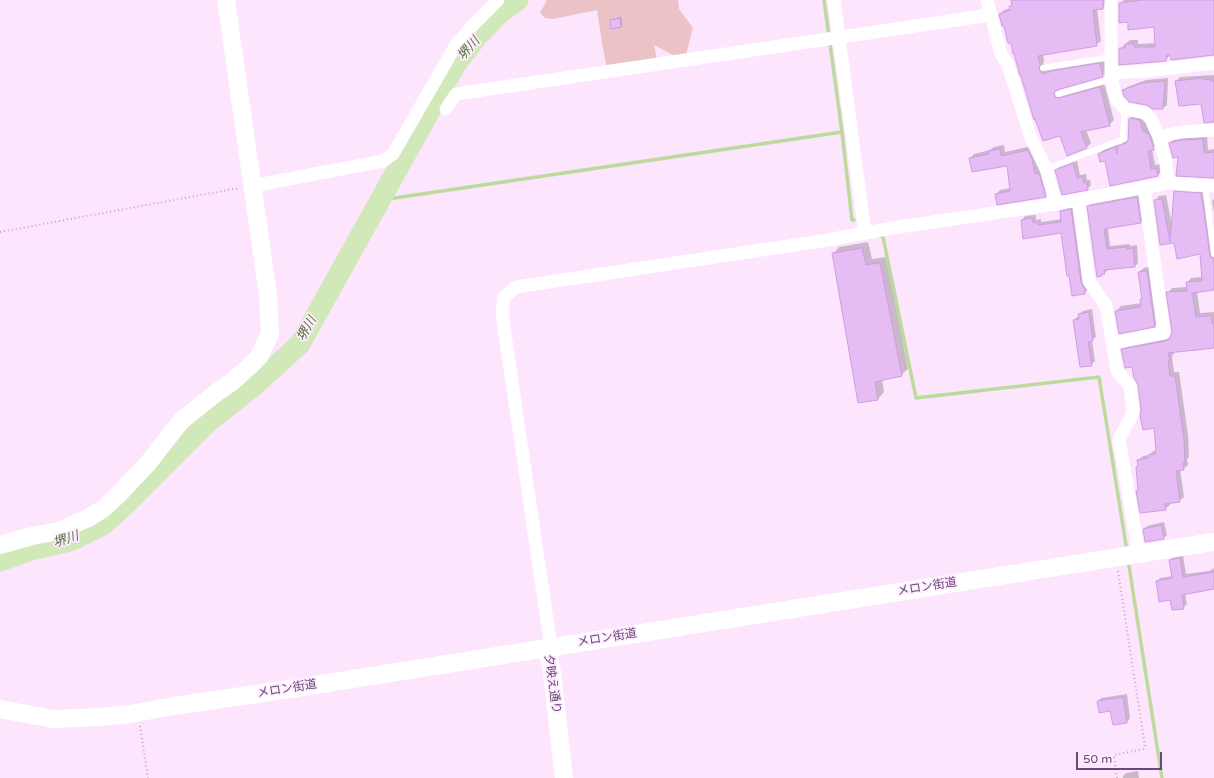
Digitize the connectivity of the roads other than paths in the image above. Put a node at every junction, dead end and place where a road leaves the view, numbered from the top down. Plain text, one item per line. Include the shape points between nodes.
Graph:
1 (226, 0) edge
2 (498, 0) edge
3 (834, 0) edge
4 (988, 0) edge
5 (1111, 0) edge
6 (990, 15) junction
7 (840, 38) junction
8 (1111, 57) junction
9 (1214, 63) edge
10 (1043, 68) dead end
11 (1112, 76) junction
12 (1058, 94) dead end
13 (446, 109) dead end
14 (1125, 109) junction
15 (1214, 130) edge
16 (1159, 137) junction
17 (1046, 169) junction
18 (1168, 183) junction
19 (252, 186) junction
20 (1209, 186) edge
21 (1144, 188) junction
22 (1078, 200) junction
23 (1056, 204) junction
24 (865, 233) junction
25 (1214, 254) edge
26 (1113, 343) junction
27 (1214, 542) edge
28 (0, 545) edge
29 (1139, 554) junction
30 (549, 648) junction
31 (0, 709) edge
32 (556, 778) edge
33 (564, 778) edge

1 - 19 street
2 - 19 street via 456,45 393,154 383,161
3 - 7 street
4 - 6 street
5 - 8 street
6 - 7 street
6 - 17 street via 1031,138
7 - 13 street via 456,94
7 - 24 street
8 - 10 lane
8 - 11 street
9 - 11 street
11 - 12 lane
11 - 14 street via 1117,100
14 - 16 street via 1146,113
14 - 17 lane via 1124,139
15 - 16 street via 1180,132
16 - 18 street
17 - 23 street
18 - 20 street
18 - 21 street
19 - 28 street via 270,318 270,334 259,357 232,382 180,421 149,462 102,509 59,530
20 - 25 lane
21 - 22 street
21 - 26 street via 1164,333
22 - 23 street
22 - 26 street via 1089,281 1106,306
23 - 24 street
24 - 30 street via 516,287 504,297 502,314
26 - 29 street via 1117,371 1130,386 1133,411 1119,439
27 - 29 street, メロン街道
29 - 30 street, メロン街道
30 - 31 street, メロン街道 via 138,713 53,719
30 - 32 street, 夕映え通り via 547,670
30 - 33 street, 夕映え通り

